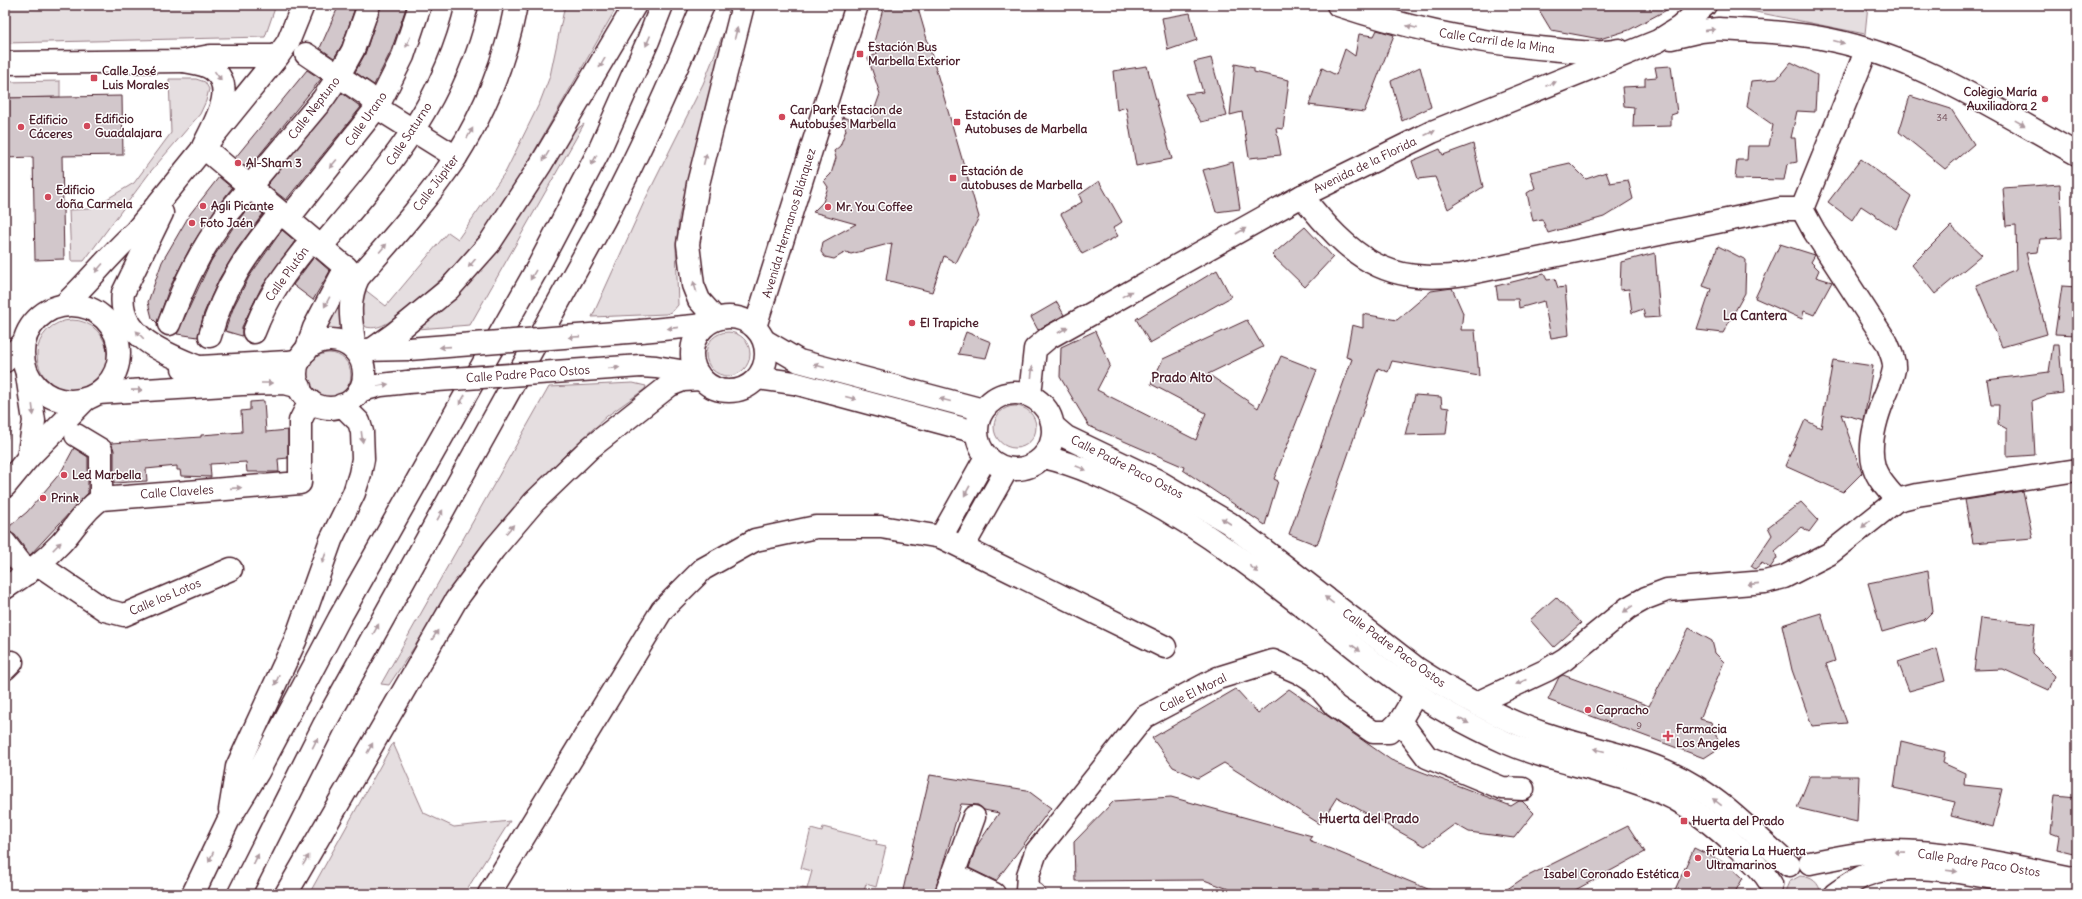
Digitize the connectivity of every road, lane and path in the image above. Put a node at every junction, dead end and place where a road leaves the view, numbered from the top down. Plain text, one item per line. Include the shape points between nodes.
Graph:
1 (303, 5) edge
2 (369, 5) edge
3 (420, 5) edge
4 (467, 5) edge
5 (516, 5) edge
6 (635, 5) edge
7 (662, 5) edge
8 (703, 5) edge
9 (743, 5) edge
10 (857, 5) edge
11 (1338, 5) edge
12 (1705, 5) edge
13 (1658, 41) junction
14 (1867, 49) junction
15 (306, 54) dead end
16 (278, 56) junction
17 (184, 61) junction
18 (5, 63) edge
19 (338, 77) junction
20 (378, 106) junction
21 (414, 131) junction
22 (203, 147) junction
23 (2077, 154) edge
24 (456, 157) junction
25 (185, 169) junction
26 (250, 187) junction
27 (1302, 196) junction
28 (1802, 209) junction
29 (284, 216) junction
30 (136, 231) junction
31 (317, 243) junction
32 (352, 273) junction
33 (64, 305) junction
34 (711, 322) junction
35 (169, 324) dead end
36 (114, 332) junction
37 (254, 332) dead end
38 (760, 334) junction
39 (210, 336) dead end
40 (23, 342) junction
41 (362, 350) junction
42 (303, 355) junction
43 (5, 361) edge
44 (198, 366) junction
45 (26, 372) junction
46 (700, 377) junction
47 (758, 378) junction
48 (359, 391) junction
49 (305, 394) junction
50 (1030, 395) junction
51 (92, 396) junction
52 (342, 405) junction
53 (983, 410) junction
54 (1053, 426) junction
55 (976, 432) junction
56 (76, 435) dead end
57 (986, 457) junction
58 (1044, 457) junction
59 (28, 458) junction
60 (1007, 469) junction
61 (2077, 470) edge
62 (5, 486) edge
63 (101, 499) junction
64 (1897, 500) junction
65 (941, 537) junction
66 (5, 544) edge
67 (963, 548) junction
68 (34, 569) junction
69 (231, 569) dead end
70 (5, 588) edge
71 (1164, 647) dead end
72 (1416, 694) junction
73 (1477, 703) junction
74 (1400, 721) junction
75 (1523, 789) dead end
76 (974, 817) dead end
77 (228, 821) junction
78 (1799, 864) junction
79 (2077, 879) edge
80 (950, 884) edge
81 (1770, 889) edge
82 (1025, 893) edge
83 (193, 894) edge
84 (239, 894) edge
85 (286, 894) edge
86 (489, 894) edge
87 (994, 894) edge
88 (1835, 894) edge
89 (2070, 894) edge

1 - 16 main road via 288,42
2 - 19 main road, Calle Neptuno via 352,50
3 -> 20 main road, Calle Urano via 403,56
4 - 21 main road, Calle Saturno via 444,73
24 -> 5 main road, Calle Júpiter via 496,76 507,46
6 -> 41 main road via 541,164 489,244 444,293 399,331
7 -> 77 main road via 599,151 538,266 339,619 258,772
84 -> 8 main road via 335,704 630,171
34 -> 9 main road via 693,285 688,244 698,184
10 - 38 main road, Avenida Hermanos Blánquez
13 -> 11 main road, Calle Carril de la Mina via 1610,52 1513,46 1436,33
12 - 13 main road, Avenida de la Florida via 1680,27
13 -> 14 main road via 1719,29 1831,40
27 -> 13 main road, Avenida de la Florida via 1432,132
14 -> 23 main road via 1932,74
14 - 28 main road
15 - 19 main road
16 - 17 main road via 210,56
16 - 22 main road
17 - 18 main road
17 -> 22 main road via 213,70 223,83 222,102
19 - 20 main road via 367,95
19 - 26 main road, Calle Neptuno via 323,99
20 - 21 main road
20 -> 29 main road, Calle Urano
21 - 24 main road
21 - 31 main road, Calle Saturno via 389,165
22 - 25 main road
22 - 26 main road
32 -> 24 main road, Calle Júpiter via 425,198
25 - 30 main road
44 -> 25 main road via 160,351 150,344 130,323 122,301 129,279
26 - 29 main road
26 - 35 main road, Calle Neptuno via 226,215 197,258
27 - 28 main road via 1336,237 1363,258 1390,272 1428,278 1466,274 1780,209
50 -> 27 main road, Avenida de la Florida via 1035,349 1048,338
28 - 64 main road via 1887,343 1892,356 1894,368 1891,382 1878,414 1872,448 1874,468
29 - 31 main road
29 - 39 main road, Calle Urano via 254,245 235,272
30 -> 33 main road
30 - 36 main road via 113,287 109,305
31 - 32 main road
31 - 37 main road, Calle Plutón via 275,287
32 - 41 main road, Calle Júpiter via 353,290 350,304
32 -> 42 main road via 314,328
33 - 36 main road via 79,305 92,309 103,316
33 - 40 main road via 50,309 38,317
34 - 38 main road via 728,316 740,318
34 -> 41 main road, bridge via 641,332 409,349
34 - 46 main road via 698,334 692,345 694,368
36 - 44 main road via 147,359 163,367 174,369
36 - 51 main road via 119,354 116,370 108,383
38 - 47 main road via 767,354
53 -> 38 main road via 799,361
40 - 43 main road
40 - 45 main road via 22,358
41 - 42 main road via 336,340 325,340 314,344
41 - 48 main road via 364,370
42 - 44 main road via 288,362
42 - 49 main road via 296,370
45 - 51 main road via 45,394 58,400 72,401
45 -> 59 main road via 34,421
46 - 47 main road via 711,387 723,391 742,389
48 -> 46 main road, Calle Padre Paco Ostos, bridge via 380,385 408,382 641,366
85 -> 46 main road via 452,606 494,549 534,502 590,448 670,386 683,380
47 -> 55 main road via 794,383
48 - 52 main road via 352,400
51 -> 49 main road via 285,383
49 - 52 main road via 320,406 331,408
63 -> 49 main road, Calle Claveles via 300,483 300,420
50 - 53 main road via 1009,393 994,398
50 - 54 main road via 1041,402 1049,413
51 - 59 main road
52 -> 77 main road via 359,422 362,432 363,459 360,474 354,493 330,540 295,641 237,767
53 - 55 main road
54 - 58 main road via 1052,442
73 -> 54 main road, Calle Padre Paco Ostos via 1416,668 1229,523 1156,480 1066,437
55 - 57 main road via 979,446
56 - 63 main road via 101,450
57 - 60 main road
57 -> 65 main road
58 - 60 main road via 1027,468
58 -> 72 main road, Calle Padre Paco Ostos via 1086,470 1131,491 1192,525 1258,572
59 - 62 main road
60 - 67 main road
61 - 64 main road
68 -> 63 main road via 62,542 92,505
64 -> 73 main road via 1829,554 1784,577 1757,583 1668,590 1646,598 1628,608 1565,659
65 - 67 main road
65 - 86 main road via 881,528 816,527 755,540 703,570 662,610
66 - 68 main road, Calle los Lotos
67 - 71 main road
68 - 69 main road, Calle los Lotos via 105,610 124,614
68 - 70 main road
72 - 74 main road, Calle El Moral
72 -> 81 main road, Calle Padre Paco Ostos via 1507,743 1632,782 1674,799 1725,835 1764,873
78 -> 73 main road, Calle Padre Paco Ostos via 1686,781 1647,764 1530,728
74 - 75 main road via 1427,757 1502,788
74 - 82 main road, Calle El Moral via 1389,732 1373,732 1335,706 1314,682 1273,661 1218,678 1144,717 1036,852
76 - 80 main road
77 -> 83 main road
79 -> 78 main road, Calle Padre Paco Ostos via 1978,860 1913,852 1860,854
78 - 81 main road via 1779,871
78 - 88 main road via 1820,867 1828,875
80 - 87 main road
88 -> 89 main road, Calle Padre Paco Ostos via 1855,880 1876,872 1912,869 1958,872

